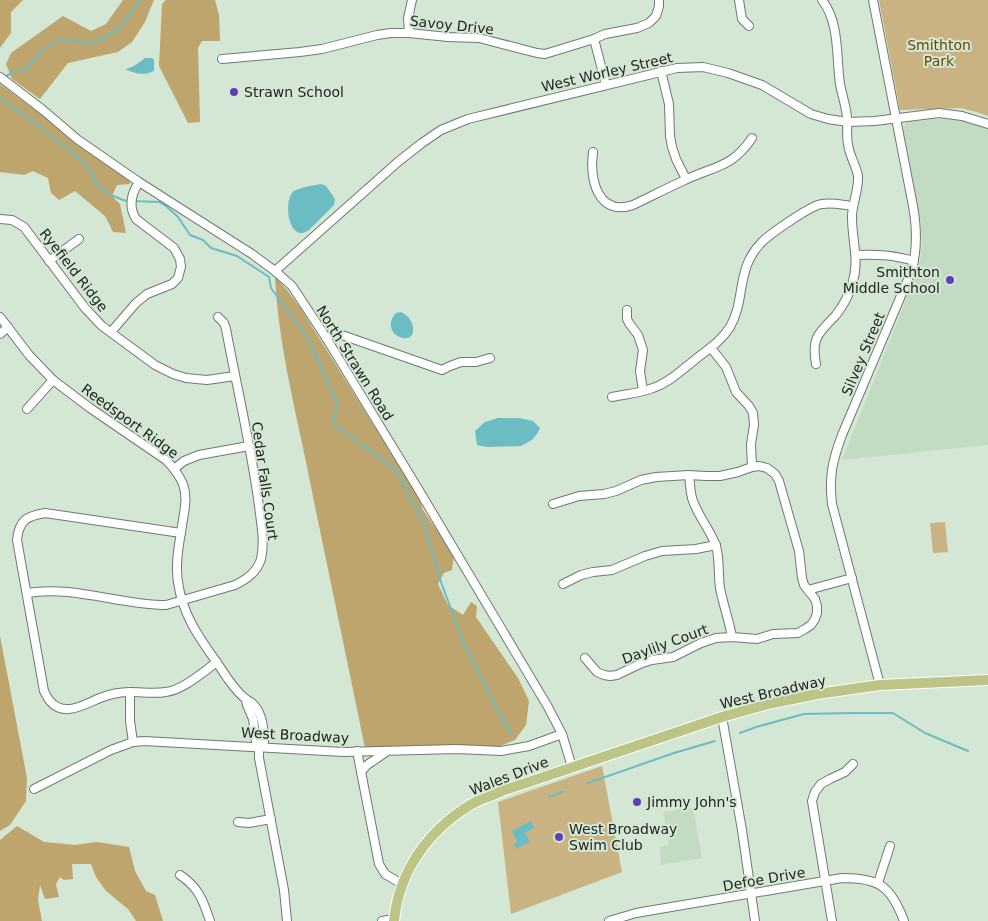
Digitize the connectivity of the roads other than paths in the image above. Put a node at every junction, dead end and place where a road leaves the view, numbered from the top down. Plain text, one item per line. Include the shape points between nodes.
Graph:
1 (412, 0) edge
2 (659, 0) edge
3 (739, 0) edge
4 (822, 0) edge
5 (873, 0) edge
6 (749, 26) dead end
7 (409, 33) junction
8 (594, 39) junction
9 (222, 59) dead end
10 (661, 71) junction
11 (3, 79) edge
12 (606, 84) junction
13 (896, 118) junction
14 (848, 122) junction
15 (988, 124) edge
16 (752, 138) dead end
17 (593, 152) dead end
18 (686, 179) junction
19 (139, 182) junction
20 (852, 206) junction
21 (0, 219) edge
22 (79, 239) dead end
23 (856, 255) junction
24 (49, 261) junction
25 (914, 261) junction
26 (275, 271) junction
27 (627, 310) dead end
28 (0, 317) edge
29 (218, 317) dead end
30 (8, 327) junction
31 (111, 332) junction
32 (0, 334) edge
33 (326, 338) junction
34 (711, 348) junction
35 (490, 358) dead end
36 (816, 364) dead end
37 (235, 376) junction
38 (53, 380) junction
39 (643, 391) junction
40 (612, 397) dead end
41 (27, 409) dead end
42 (249, 446) junction
43 (752, 467) junction
44 (174, 468) junction
45 (689, 475) junction
46 (553, 504) dead end
47 (181, 533) junction
48 (716, 545) junction
49 (852, 578) junction
50 (563, 584) dead end
51 (808, 590) junction
52 (27, 593) junction
53 (182, 600) junction
54 (732, 637) junction
55 (585, 658) dead end
56 (217, 662) junction
57 (988, 680) edge
58 (880, 685) junction
59 (130, 692) junction
60 (722, 717) junction
61 (562, 734) junction
62 (133, 742) junction
63 (259, 747) junction
64 (357, 751) junction
65 (388, 751) junction
66 (853, 764) dead end
67 (572, 767) junction
68 (361, 772) junction
69 (34, 789) dead end
70 (271, 819) junction
71 (238, 822) dead end
72 (890, 846) dead end
73 (180, 875) dead end
74 (825, 881) junction
75 (878, 883) junction
76 (402, 884) junction
77 (751, 893) junction
78 (394, 920) edge
79 (210, 921) edge
80 (287, 921) edge
81 (382, 921) edge
82 (609, 921) edge
83 (755, 921) edge
84 (832, 921) edge
85 (904, 921) edge

1 - 7 street
2 - 8 street, Savoy Drive via 656,16 649,23
3 - 6 street via 742,19
4 - 14 street via 833,22 841,93
5 - 13 street, Silvey Street
7 - 8 street, Savoy Drive via 479,38 545,54
7 - 9 street, Savoy Drive via 377,35 322,49
8 - 12 street
10 - 12 street, West Worley Street
10 - 14 street, West Worley Street via 703,67 728,72 762,85 811,114
10 - 18 street via 669,104 672,146
11 - 19 street, North Strawn Road via 77,139
12 - 26 street, West Worley Street via 468,119 441,130 399,161
13 - 14 street, West Worley Street
13 - 15 street, West Worley Street via 939,113
13 - 25 street, Silvey Street via 916,226
14 - 20 street via 847,141 858,178
16 - 18 street via 731,161
17 - 18 street via 591,162 597,191 608,205 616,208 633,205
19 - 26 street, North Strawn Road
19 - 31 street via 131,199 133,214 174,248 181,268 172,284 147,294
20 - 23 street
20 - 34 street via 820,204 762,242 744,275 736,315 721,339
21 - 24 street, Ryefield Ridge via 12,220 24,227
22 - 24 street
23 - 25 street via 876,254
23 - 36 street via 852,286 816,340
24 - 31 street, Ryefield Ridge via 85,308
25 - 49 street, Silvey Street via 834,456 832,504
26 - 33 street, North Strawn Road via 292,286
27 - 39 street via 629,323 643,350 640,371
28 - 30 street, Reedsport Ridge
29 - 37 street, Cedar Falls Court via 226,329
30 - 32 street
30 - 38 street, Reedsport Ridge
31 - 37 street, Ryefield Ridge via 155,365 173,374 207,380
33 - 35 street via 339,334 442,370 461,362
33 - 61 street, North Strawn Road
34 - 39 street via 668,381
34 - 43 street via 726,366 736,392 753,413
37 - 42 street, Cedar Falls Court
38 - 41 street
38 - 44 street, Reedsport Ridge
39 - 40 street
42 - 44 street via 199,455
42 - 53 street, Cedar Falls Court via 262,536 261,560 245,580
43 - 45 street via 720,476
43 - 51 street via 759,466 772,472 780,481 799,551 802,578
44 - 47 street, Reedsport Ridge via 185,494
45 - 46 street via 641,480 616,491 579,496
45 - 48 street via 692,498
47 - 52 street via 45,513 28,518 22,522 17,540
47 - 53 street, Reedsport Ridge via 177,568
48 - 50 street via 662,551 612,570 581,575
48 - 54 street via 721,591
49 - 51 street
49 - 58 street, Silvey Street
51 - 54 street, Daylily Court via 815,599 817,613 805,629 757,639
52 - 53 street, Cedar Falls Court via 58,591 154,605
52 - 59 street via 44,692 51,703 63,709 74,709 119,692
53 - 56 street, Reedsport Ridge via 198,637
54 - 55 street, Daylily Court via 716,638 673,657 642,663 618,675 598,672
56 - 59 street via 176,690
56 - 63 street, Reedsport Ridge via 246,700
57 - 58 main road, West Broadway
58 - 60 main road, West Broadway via 768,704
59 - 62 street
60 - 67 main road, West Broadway
60 - 77 street
61 - 65 street, West Broadway via 501,752 457,749
61 - 67 street, North Strawn Road
62 - 63 street, West Broadway
62 - 69 street, West Broadway
63 - 64 street, West Broadway
63 - 70 street, Reedsport Ridge
64 - 65 street, West Broadway
64 - 68 street
65 - 68 street
66 - 74 street via 845,772 821,784 812,801
67 - 76 main road, Wales Drive via 502,791 457,814 421,849
68 - 76 street via 380,864 385,874
70 - 71 street
70 - 80 street, Reedsport Ridge
72 - 75 street
73 - 79 street via 190,882 203,900
74 - 75 street, Defoe Drive via 855,878
74 - 77 street, Defoe Drive
74 - 84 street
75 - 85 street via 893,897
76 - 78 main road, Wales Drive
77 - 82 street, Defoe Drive via 636,913
77 - 83 street
78 - 81 street

